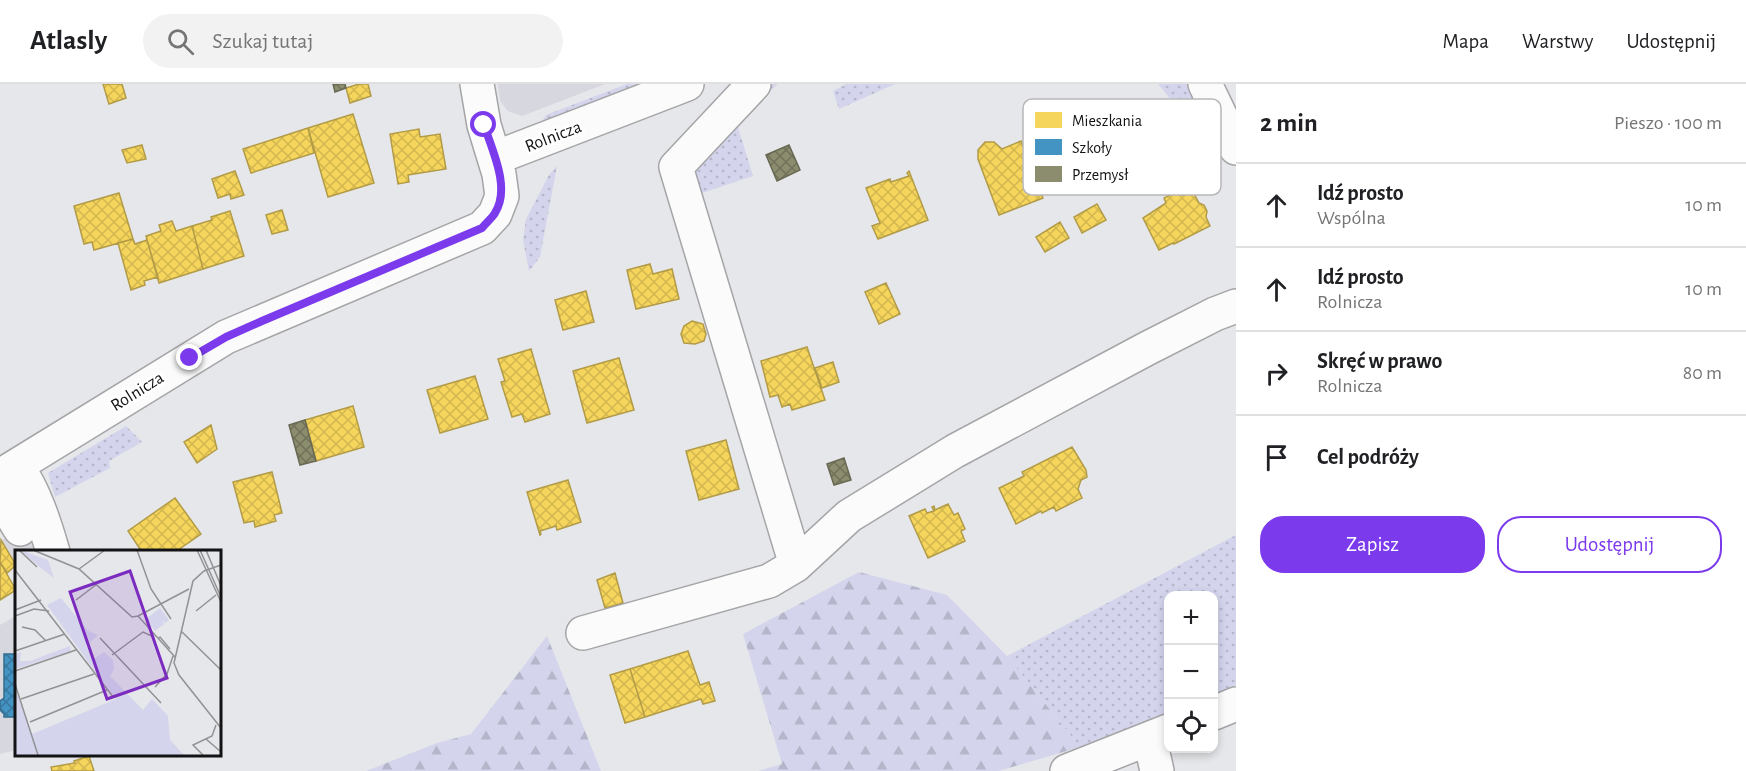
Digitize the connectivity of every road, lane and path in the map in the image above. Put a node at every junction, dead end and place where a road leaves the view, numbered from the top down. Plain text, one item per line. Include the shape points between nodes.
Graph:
1 (477, 84) edge
2 (687, 84) edge
3 (754, 84) edge
4 (1205, 84) edge
5 (1212, 99) edge
6 (1221, 117) edge
7 (1236, 148) edge
8 (495, 158) junction
9 (1236, 306) edge
10 (9, 471) edge
11 (0, 496) edge
12 (20, 529) dead end
13 (52, 550) edge
14 (796, 565) junction
15 (583, 633) dead end
16 (1236, 704) edge
17 (1218, 711) edge
18 (1159, 735) edge
19 (1067, 771) edge
20 (1157, 771) edge

1 - 8 street
2 - 8 street, Rolnicza
3 - 14 street via 676,167
4 - 5 street
6 - 7 street
8 - 10 street, Rolnicza via 502,196 495,214 482,228 226,337
9 - 14 street via 1148,348 955,451 849,516
10 - 13 street via 27,481
11 - 12 street
14 - 15 street via 770,581
16 - 17 street
18 - 19 street
18 - 20 street

